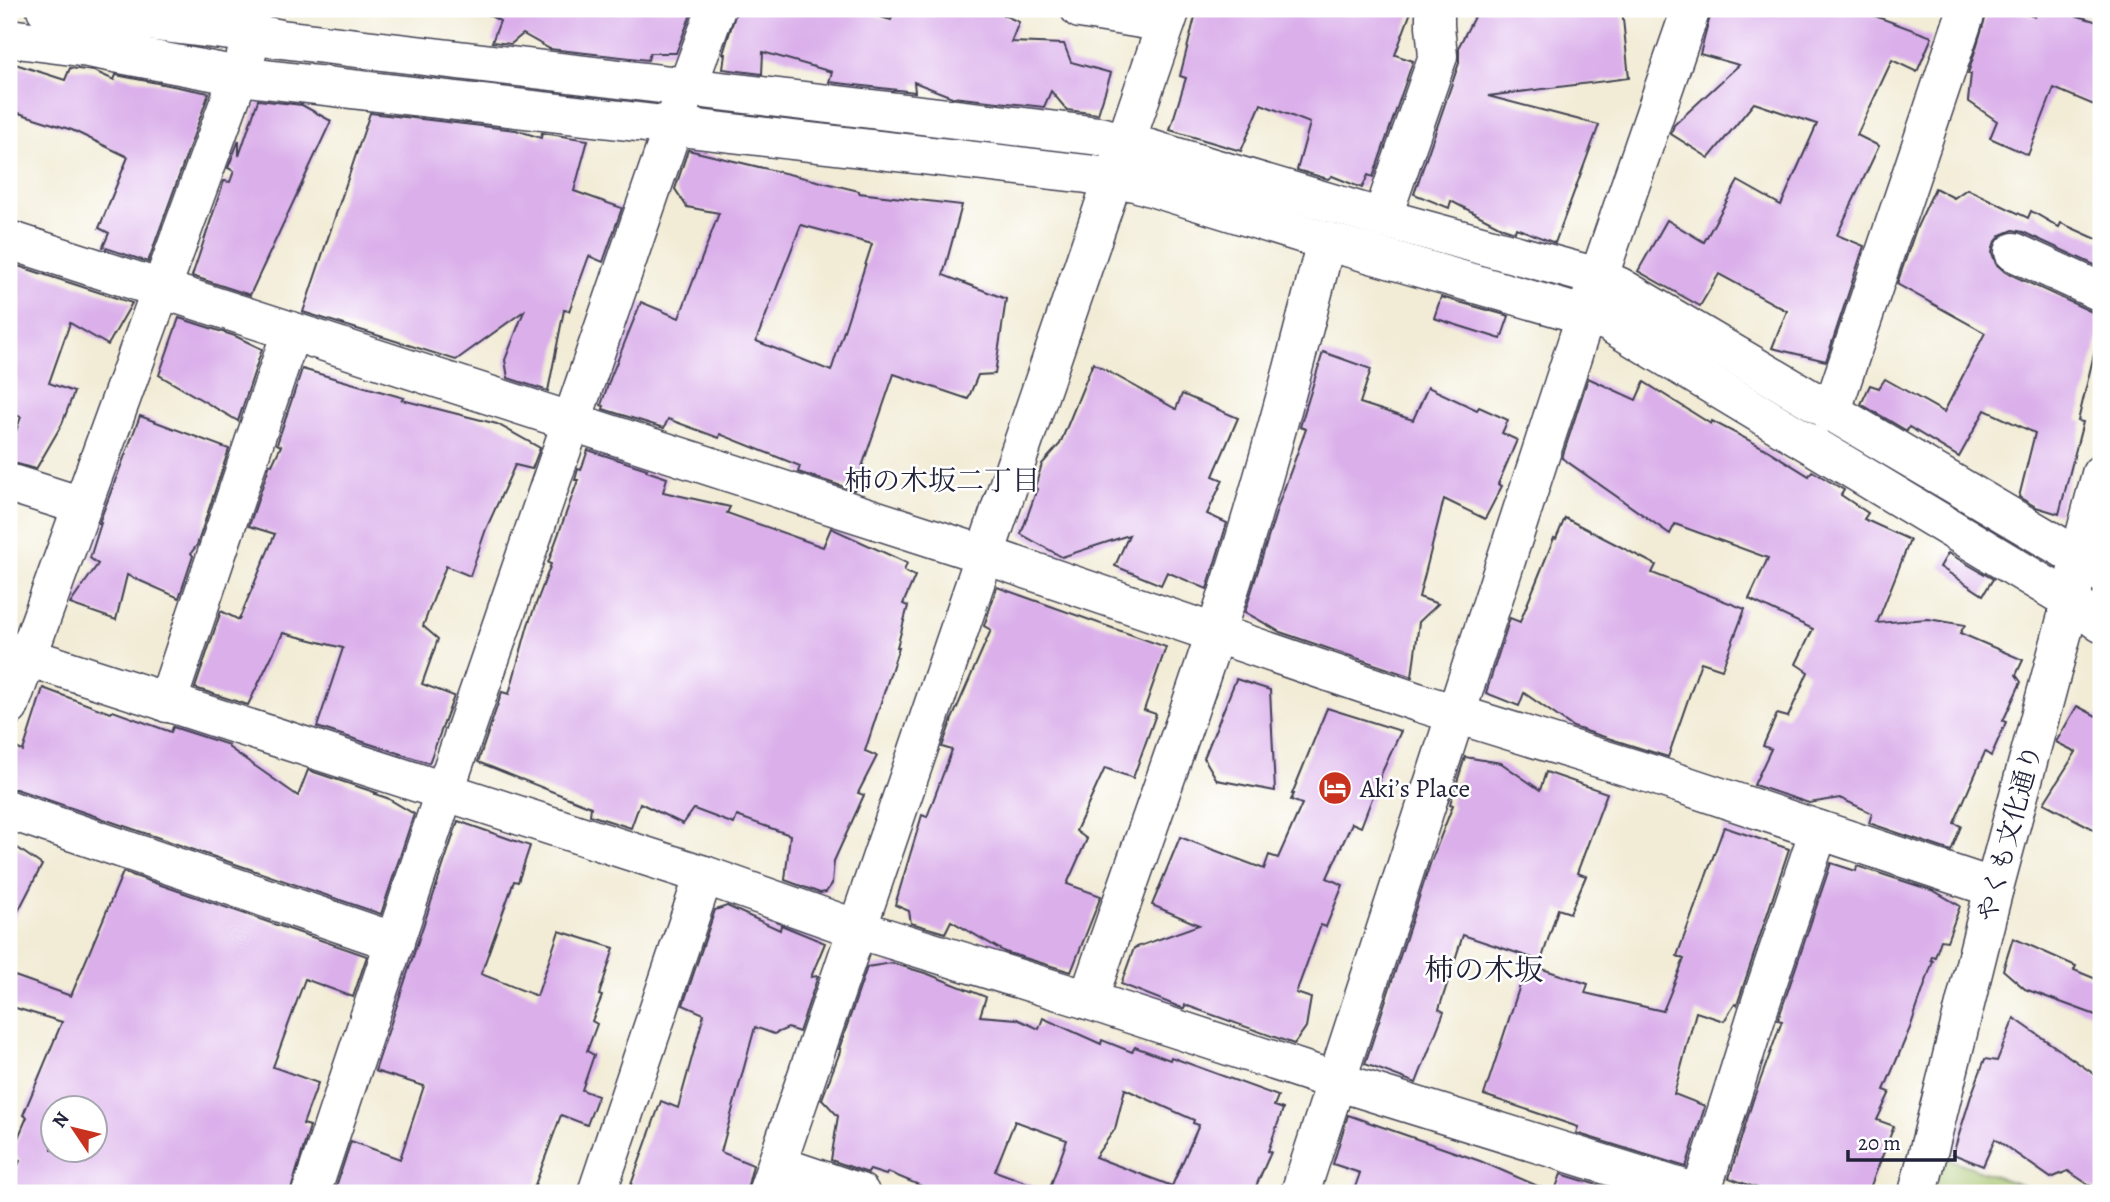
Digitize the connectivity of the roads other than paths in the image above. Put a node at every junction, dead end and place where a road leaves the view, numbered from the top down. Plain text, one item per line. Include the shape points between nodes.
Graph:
1 (48, 9) edge
2 (716, 9) edge
3 (1080, 9) edge
4 (1435, 9) edge
5 (1691, 9) edge
6 (1967, 9) edge
7 (1169, 16) edge
8 (259, 21) edge
9 (9, 38) edge
10 (239, 76) junction
11 (688, 88) junction
12 (674, 125) junction
13 (1126, 142) junction
14 (1113, 178) junction
15 (1382, 218) junction
16 (9, 240) edge
17 (1326, 241) junction
18 (2014, 252) dead end
19 (1598, 278) junction
20 (162, 289) junction
21 (2101, 292) edge
22 (1586, 315) junction
23 (291, 332) junction
24 (1831, 413) junction
25 (573, 424) junction
26 (2101, 474) edge
27 (9, 483) edge
28 (82, 506) junction
29 (985, 555) junction
30 (2090, 566) edge
31 (2071, 601) junction
32 (2101, 623) edge
33 (1215, 634) junction
34 (18, 654) edge
35 (167, 703) junction
36 (9, 707) edge
37 (1456, 714) junction
38 (444, 793) junction
39 (9, 810) edge
40 (1819, 830) junction
41 (704, 875) junction
42 (1994, 888) junction
43 (857, 929) junction
44 (395, 942) junction
45 (1087, 1000) junction
46 (1336, 1081) junction
47 (772, 1179) edge
48 (311, 1193) edge
49 (597, 1193) edge
50 (860, 1193) edge
51 (1300, 1193) edge
52 (1699, 1193) edge
53 (1918, 1193) edge

1 - 8 street
2 - 11 street
3 - 7 street
4 - 15 street via 1438,56
5 - 19 street
6 - 24 street
7 - 13 street
8 - 10 street
8 - 11 street via 281,39
9 - 10 street
10 - 12 street
10 - 20 street
11 - 12 street
11 - 13 street
12 - 14 street
12 - 25 street
13 - 14 street
13 - 15 street
14 - 17 street
14 - 29 street
15 - 19 street
16 - 20 street
17 - 22 street
17 - 33 street via 1295,365
18 - 21 street
19 - 22 street
19 - 24 street
20 - 23 street
20 - 28 street
22 - 31 street via 1608,322
22 - 37 street
23 - 25 street
23 - 35 street
24 - 30 street
25 - 29 street
25 - 38 street
26 - 30 street, やくも文化通り
27 - 28 street
28 - 34 street
29 - 33 street
29 - 43 street
30 - 31 street, やくも文化通り
31 - 32 street
31 - 42 street, やくも文化通り
33 - 37 street
33 - 45 street
34 - 35 street
34 - 36 street
35 - 38 street
37 - 40 street
37 - 46 street
38 - 41 street
38 - 44 street
39 - 44 street
40 - 42 street
40 - 52 street
41 - 43 street
41 - 49 street
42 - 53 street, やくも文化通り
43 - 45 street
43 - 47 street
44 - 48 street
45 - 46 street
46 - 51 street
46 - 52 street
47 - 50 street

